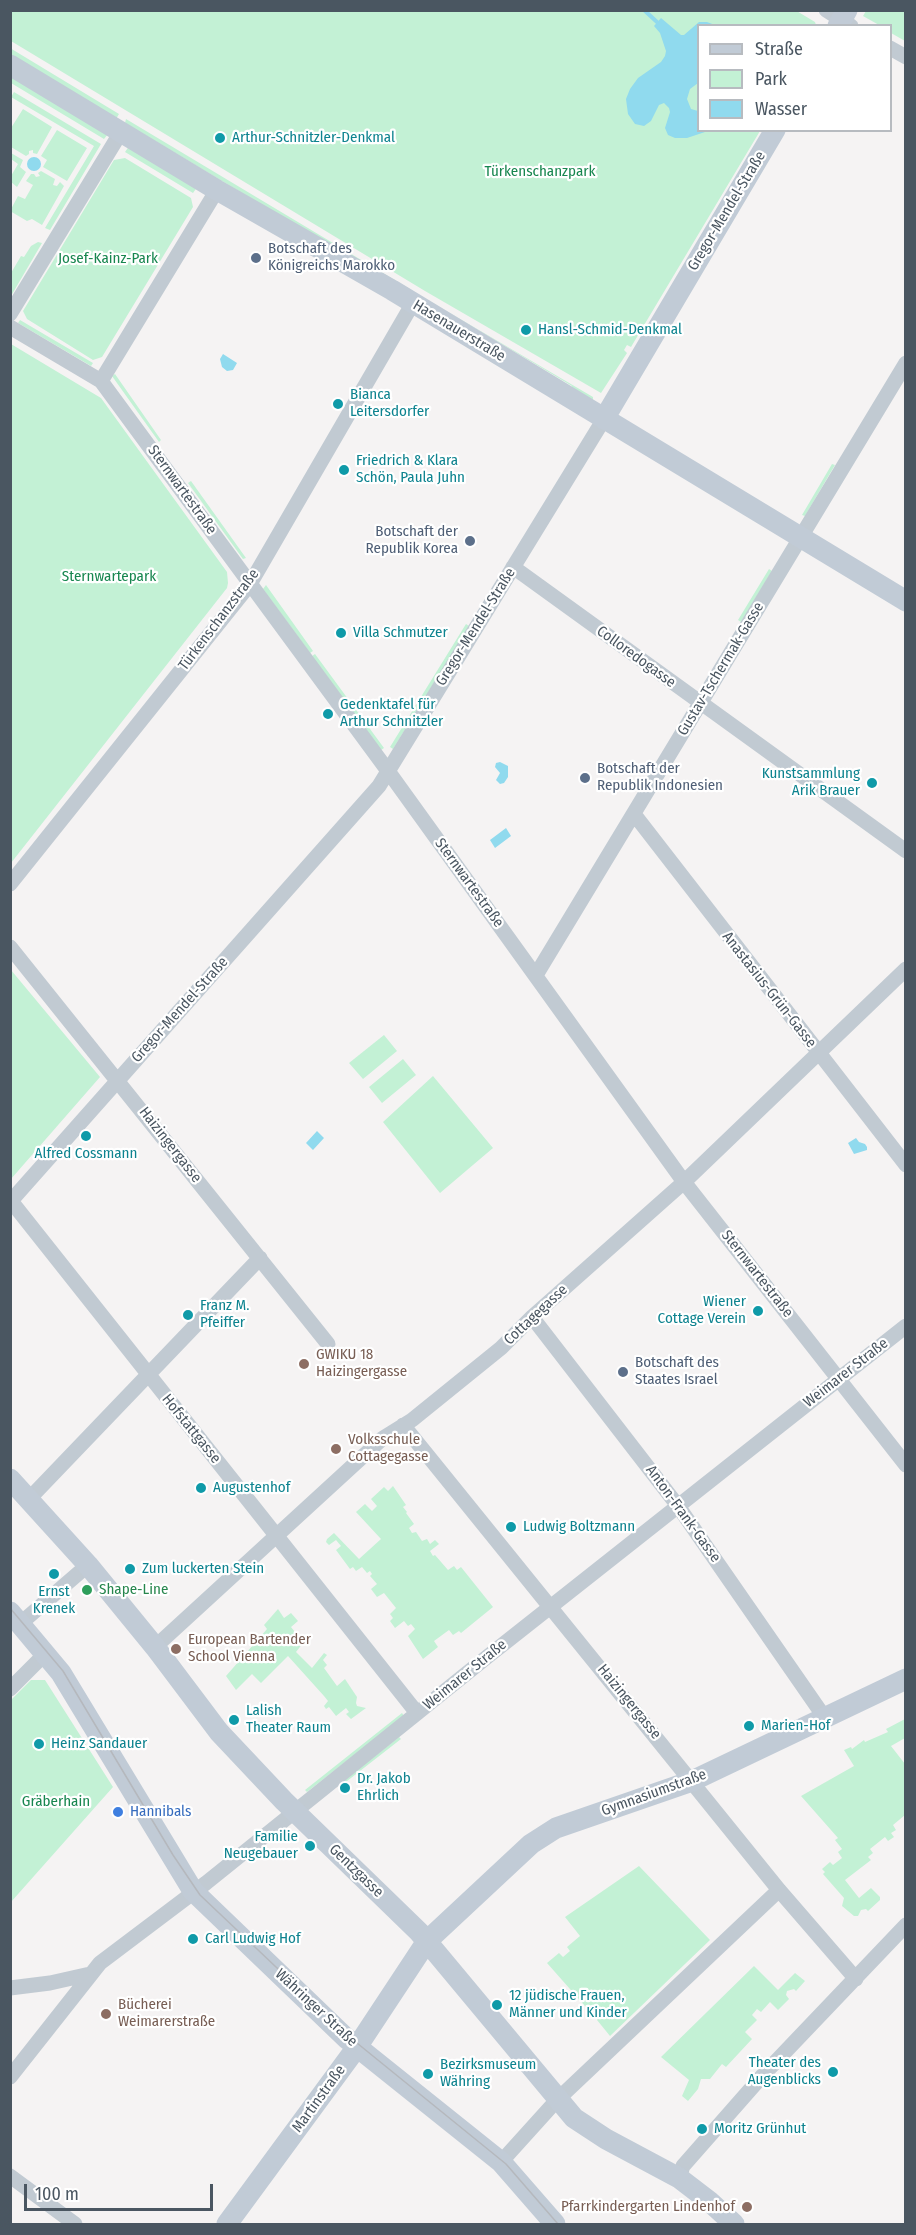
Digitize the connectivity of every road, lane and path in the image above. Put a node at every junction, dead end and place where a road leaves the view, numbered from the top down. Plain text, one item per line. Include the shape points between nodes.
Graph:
1 (892, 49) edge
2 (906, 57) edge
3 (10, 65) edge
4 (121, 132) junction
5 (774, 132) edge
6 (217, 190) junction
7 (413, 303) junction
8 (10, 314) edge
9 (10, 327) edge
10 (906, 363) edge
11 (101, 381) junction
12 (604, 419) junction
13 (800, 537) junction
14 (513, 567) junction
15 (250, 584) junction
16 (906, 601) edge
17 (700, 703) junction
18 (388, 771) junction
19 (634, 814) junction
20 (906, 851) edge
21 (10, 884) edge
22 (10, 948) edge
23 (906, 969) edge
24 (536, 975) junction
25 (817, 1053) junction
26 (118, 1080) junction
27 (906, 1165) edge
28 (684, 1182) junction
29 (11, 1201) edge
30 (260, 1258) junction
31 (532, 1317) junction
32 (906, 1326) edge
33 (328, 1344) dead end
34 (148, 1376) junction
35 (839, 1379) junction
36 (403, 1425) junction
37 (906, 1465) edge
38 (10, 1479) edge
39 (29, 1499) junction
40 (678, 1506) junction
41 (276, 1535) junction
42 (88, 1565) junction
43 (552, 1607) junction
44 (16, 1618) edge
45 (155, 1647) junction
46 (46, 1653) junction
47 (906, 1679) edge
48 (10, 1689) edge
49 (417, 1713) junction
50 (825, 1718) junction
51 (692, 1781) junction
52 (295, 1811) junction
53 (779, 1890) junction
54 (193, 1891) junction
55 (906, 1925) edge
56 (427, 1941) junction
57 (90, 1974) junction
58 (856, 1979) junction
59 (10, 1988) edge
60 (357, 2047) junction
61 (10, 2077) edge
62 (558, 2100) junction
63 (501, 2162) junction
64 (10, 2176) edge
65 (679, 2178) junction
66 (75, 2224) edge
67 (227, 2224) edge
68 (555, 2224) edge
69 (734, 2224) edge

1 - 2 street
3 - 4 street, Hasenauerstraße
4 - 6 street, Hasenauerstraße
4 - 8 street
5 - 12 street, Gregor-Mendel-Straße
6 - 7 street, Hasenauerstraße
6 - 11 street
7 - 12 street, Hasenauerstraße
7 - 15 street, Türkenschanzstraße
9 - 11 street, Sternwartestraße
10 - 13 street, Gustav-Tschermak-Gasse
11 - 15 street, Sternwartestraße
12 - 13 street, Hasenauerstraße
12 - 14 street, Gregor-Mendel-Straße
13 - 16 street, Hasenauerstraße
13 - 17 street, Gustav-Tschermak-Gasse
14 - 17 street, Colloredogasse
14 - 18 street, Gregor-Mendel-Straße
15 - 18 street, Sternwartestraße
15 - 21 street, Türkenschanzstraße
17 - 19 street, Gustav-Tschermak-Gasse
17 - 20 street, Colloredogasse
18 - 24 street, Sternwartestraße
18 - 26 street, Gregor-Mendel-Straße via 379,786
19 - 24 street, Gustav-Tschermak-Gasse
19 - 25 street, Anastasius-Grün-Gasse
22 - 26 street, Haizingergasse
23 - 25 street, Cottagegasse
24 - 28 street, Sternwartestraße
25 - 27 street, Anastasius-Grün-Gasse
25 - 28 street, Cottagegasse
26 - 29 street, Gregor-Mendel-Straße
26 - 30 street, Haizingergasse
28 - 31 street, Cottagegasse
28 - 35 street, Sternwartestraße
29 - 34 street, Hofstattgasse
30 - 33 street, Haizingergasse
30 - 34 street
31 - 36 street, Cottagegasse via 501,1348
31 - 40 street, Anton-Frank-Gasse
32 - 35 street, Weimarer Straße
34 - 39 street
34 - 41 street, Hofstattgasse
35 - 37 street, Sternwartestraße
35 - 40 street, Weimarer Straße
36 - 41 street, Cottagegasse via 383,1438
36 - 43 street, Haizingergasse
38 - 39 street, Gentzgasse
39 - 42 street, Gentzgasse
40 - 43 street, Weimarer Straße
40 - 50 street, Anton-Frank-Gasse
41 - 45 street, Cottagegasse
41 - 49 street, Hofstattgasse
42 - 44 street
42 - 45 street, Gentzgasse
43 - 49 street, Weimarer Straße
43 - 51 street, Haizingergasse
44 - 46 street, Währinger Straße
45 - 52 street, Gentzgasse via 219,1732
46 - 48 street
46 - 54 street, Währinger Straße
47 - 50 street, Gymnasiumstraße
49 - 52 street, Weimarer Straße
50 - 51 street, Gymnasiumstraße
51 - 53 street, Haizingergasse
51 - 56 street, Gymnasiumstraße via 556,1828 531,1845
52 - 54 street, Weimarer Straße
52 - 56 street, Gentzgasse
53 - 58 street, Haizingergasse
53 - 62 street
54 - 57 street, Weimarer Straße
54 - 60 street, Währinger Straße
55 - 58 street
56 - 60 street, Martinstraße
56 - 62 street, Gentzgasse
57 - 59 street
57 - 61 street, Weimarer Straße
58 - 65 street via 763,2075 683,2166
60 - 63 street, Währinger Straße
60 - 67 street, Martinstraße
62 - 63 street
62 - 65 street, Gentzgasse via 574,2118 606,2139
63 - 68 street, Währinger Straße
64 - 66 street
65 - 69 street, Gentzgasse

